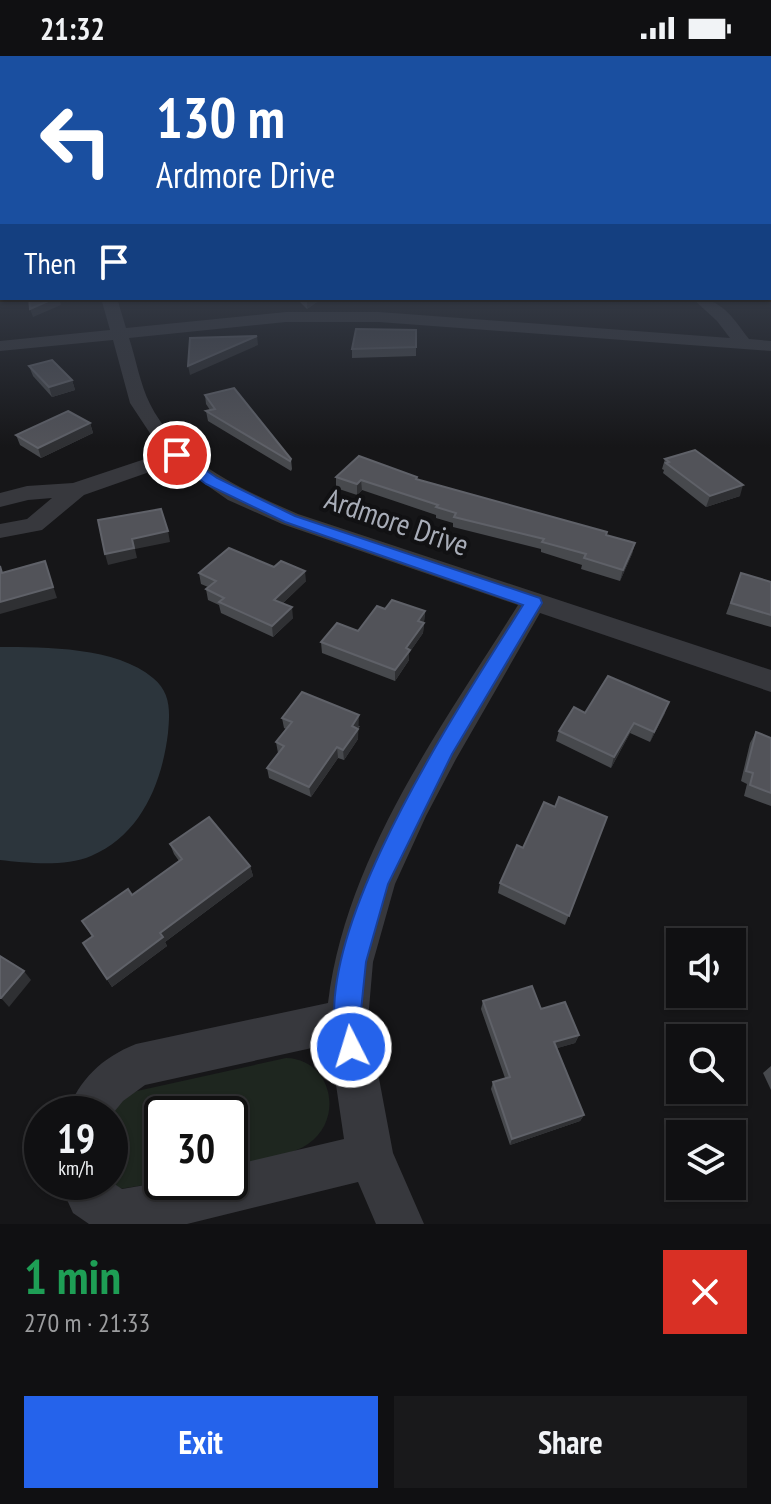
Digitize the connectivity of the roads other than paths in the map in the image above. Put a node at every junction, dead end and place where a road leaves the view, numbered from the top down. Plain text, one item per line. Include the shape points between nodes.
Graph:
1 (75, 339) edge
2 (121, 339) edge
3 (670, 339) edge
4 (740, 339) edge
5 (744, 344) junction
6 (0, 346) edge
7 (771, 346) edge
8 (177, 455) junction
9 (76, 490) junction
10 (0, 500) edge
11 (0, 531) edge
12 (533, 603) junction
13 (771, 681) edge
14 (347, 1020) junction
15 (98, 1096) edge
16 (370, 1156) junction
17 (96, 1200) edge
18 (400, 1224) edge

1 - 6 street
2 - 8 street, Ardmore Drive via 140,403
3 - 5 street
4 - 5 street
5 - 7 street
8 - 9 street
8 - 12 street, Ardmore Drive via 211,481 290,519
9 - 10 street
9 - 11 street via 34,525
12 - 13 street, Ardmore Drive
12 - 14 street via 444,750 377,883 353,962
14 - 15 street via 136,1065
14 - 16 street
16 - 17 street via 146,1210 116,1214
16 - 18 street

